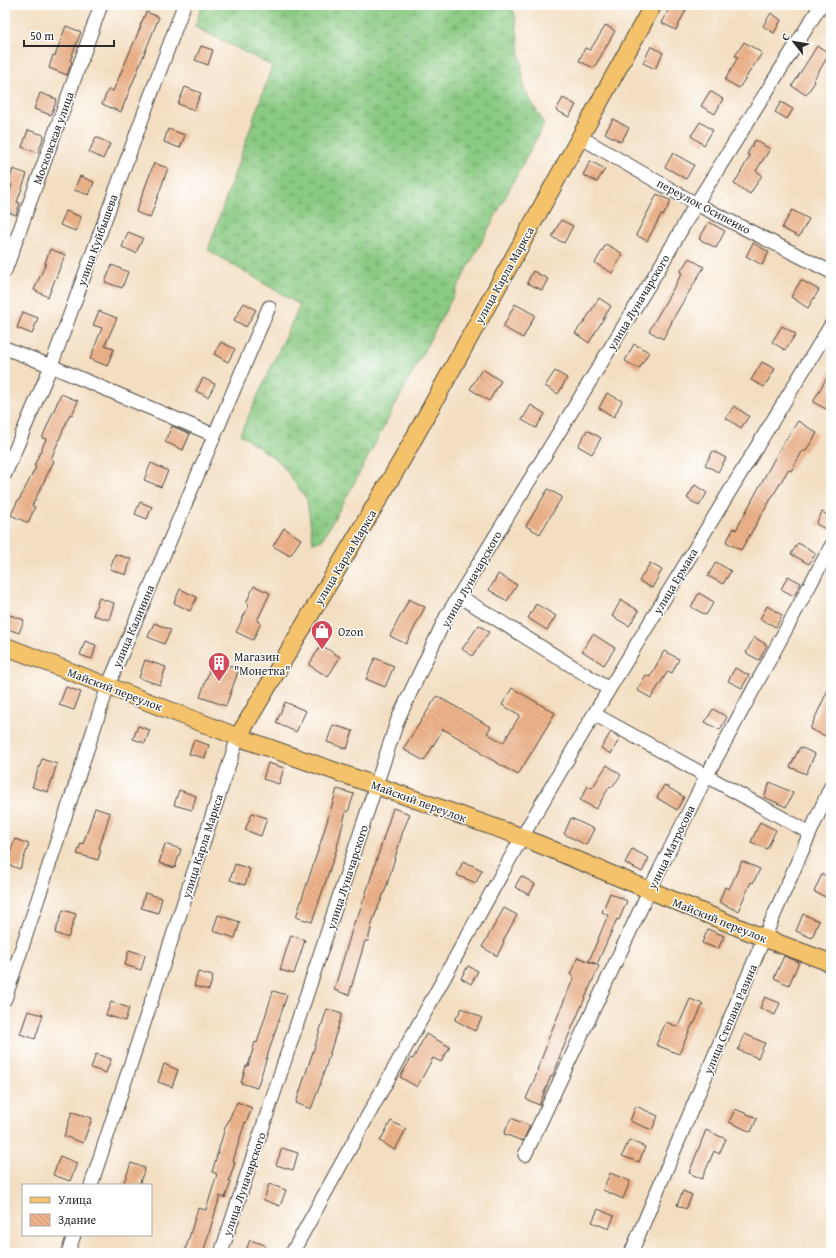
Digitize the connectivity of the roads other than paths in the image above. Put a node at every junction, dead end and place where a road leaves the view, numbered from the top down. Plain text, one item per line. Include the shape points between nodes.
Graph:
1 (101, 5) edge
2 (184, 5) edge
3 (653, 5) edge
4 (821, 5) edge
5 (580, 137) junction
6 (696, 204) junction
7 (5, 271) edge
8 (831, 272) edge
9 (269, 307) dead end
10 (831, 325) edge
11 (5, 348) edge
12 (51, 366) junction
13 (214, 435) junction
14 (5, 474) edge
15 (831, 546) edge
16 (459, 596) junction
17 (5, 646) edge
18 (108, 686) junction
19 (610, 689) junction
20 (594, 714) junction
21 (238, 737) junction
22 (706, 777) junction
23 (377, 785) junction
24 (831, 786) edge
25 (810, 832) junction
26 (522, 838) junction
27 (649, 891) junction
28 (764, 938) junction
29 (831, 963) edge
30 (5, 999) edge
31 (525, 1155) dead end
32 (91, 1184) edge
33 (74, 1236) edge
34 (68, 1253) edge
35 (221, 1253) edge
36 (292, 1253) edge
37 (631, 1253) edge

1 - 7 street, Московская улица
2 - 12 street, улица Куйбышева
3 - 5 main road, улица Карла Маркса
4 - 6 street, улица Луначарского
5 - 6 street, переулок Осипенко
5 - 21 main road, улица Карла Маркса via 403,458
6 - 8 street, переулок Осипенко
6 - 16 street, улица Луначарского
9 - 13 street, улица Калинина
10 - 19 street, улица Ермака
11 - 12 street
12 - 13 street
12 - 14 street, улица Куйбышева
13 - 18 street, улица Калинина
15 - 22 street, улица Матросова
16 - 19 street
16 - 23 street, улица Луначарского via 446,616 398,719
17 - 18 main road, Майский переулок
18 - 21 main road, Майский переулок
18 - 30 street, улица Калинина
19 - 20 street, улица Ермака
20 - 22 street
20 - 26 street, улица Ермака
21 - 23 main road, Майский переулок
21 - 32 street, улица Карла Маркса
22 - 25 street
22 - 27 street, улица Матросова
23 - 26 main road, Майский переулок
23 - 35 street, улица Луначарского
24 - 25 street, улица Степана Разина
25 - 28 street, улица Степана Разина
26 - 27 main road, Майский переулок
26 - 36 street, улица Ермака
27 - 28 main road, Майский переулок
27 - 31 street, улица Матросова
28 - 29 main road, Майский переулок
28 - 37 street, улица Степана Разина
33 - 34 street

